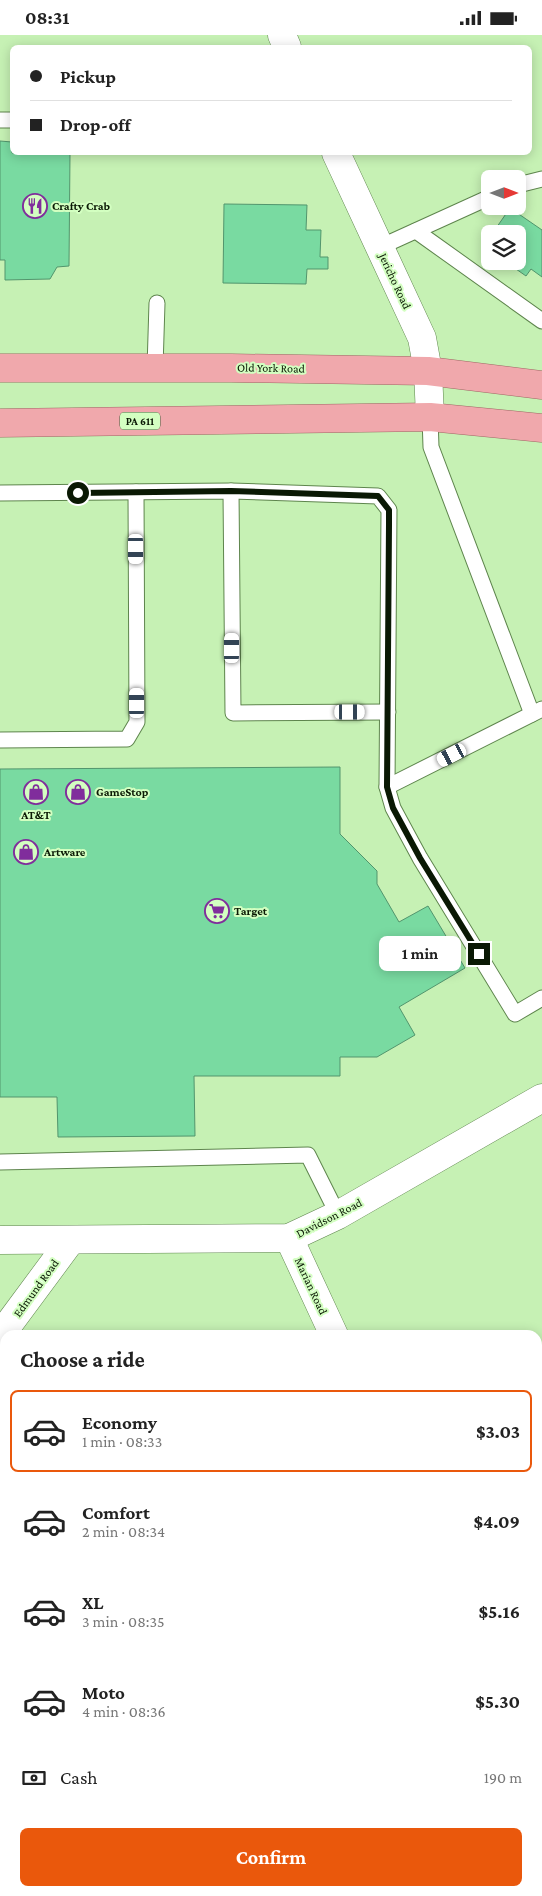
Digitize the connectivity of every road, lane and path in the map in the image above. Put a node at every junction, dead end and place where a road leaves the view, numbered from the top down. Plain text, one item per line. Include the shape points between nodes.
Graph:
1 (337, 155) edge
2 (542, 179) edge
3 (526, 183) edge
4 (481, 201) edge
5 (416, 231) junction
6 (380, 247) junction
7 (157, 303) dead end
8 (542, 321) edge
9 (0, 368) edge
10 (155, 368) junction
11 (428, 371) junction
12 (542, 385) edge
13 (430, 417) junction
14 (0, 423) edge
15 (542, 428) edge
16 (231, 491) junction
17 (136, 492) junction
18 (0, 493) edge
19 (388, 712) junction
20 (537, 712) edge
21 (0, 740) edge
22 (387, 787) junction
23 (542, 997) edge
24 (542, 1098) edge
25 (0, 1162) edge
26 (338, 1215) junction
27 (288, 1238) junction
28 (0, 1239) edge
29 (71, 1240) junction
30 (4, 1330) edge
31 (332, 1330) edge

1 - 6 street, Jericho Road
2 - 3 lane
4 - 5 lane
5 - 6 lane
5 - 8 lane
6 - 11 street, Jericho Road via 422,338
7 - 10 lane
9 - 10 highway, Old York Road
10 - 11 highway, Old York Road
11 - 12 highway, Old York Road
11 - 13 street, Jericho Road
13 - 14 highway, PA 611
13 - 15 highway, PA 611
13 - 20 lane via 430,447
16 - 17 lane
16 - 19 lane via 378,496 389,510
16 - 19 lane via 233,713
17 - 18 lane
17 - 21 lane via 137,722 127,739
19 - 22 lane
20 - 22 lane
22 - 23 lane via 393,808 420,858 515,1014
24 - 26 street, Davidson Road
25 - 26 lane via 308,1155
26 - 27 street, Davidson Road
27 - 29 street, Davidson Road
27 - 31 street, Marian Road
28 - 29 street, Davidson Road
29 - 30 street, Edmund Road

